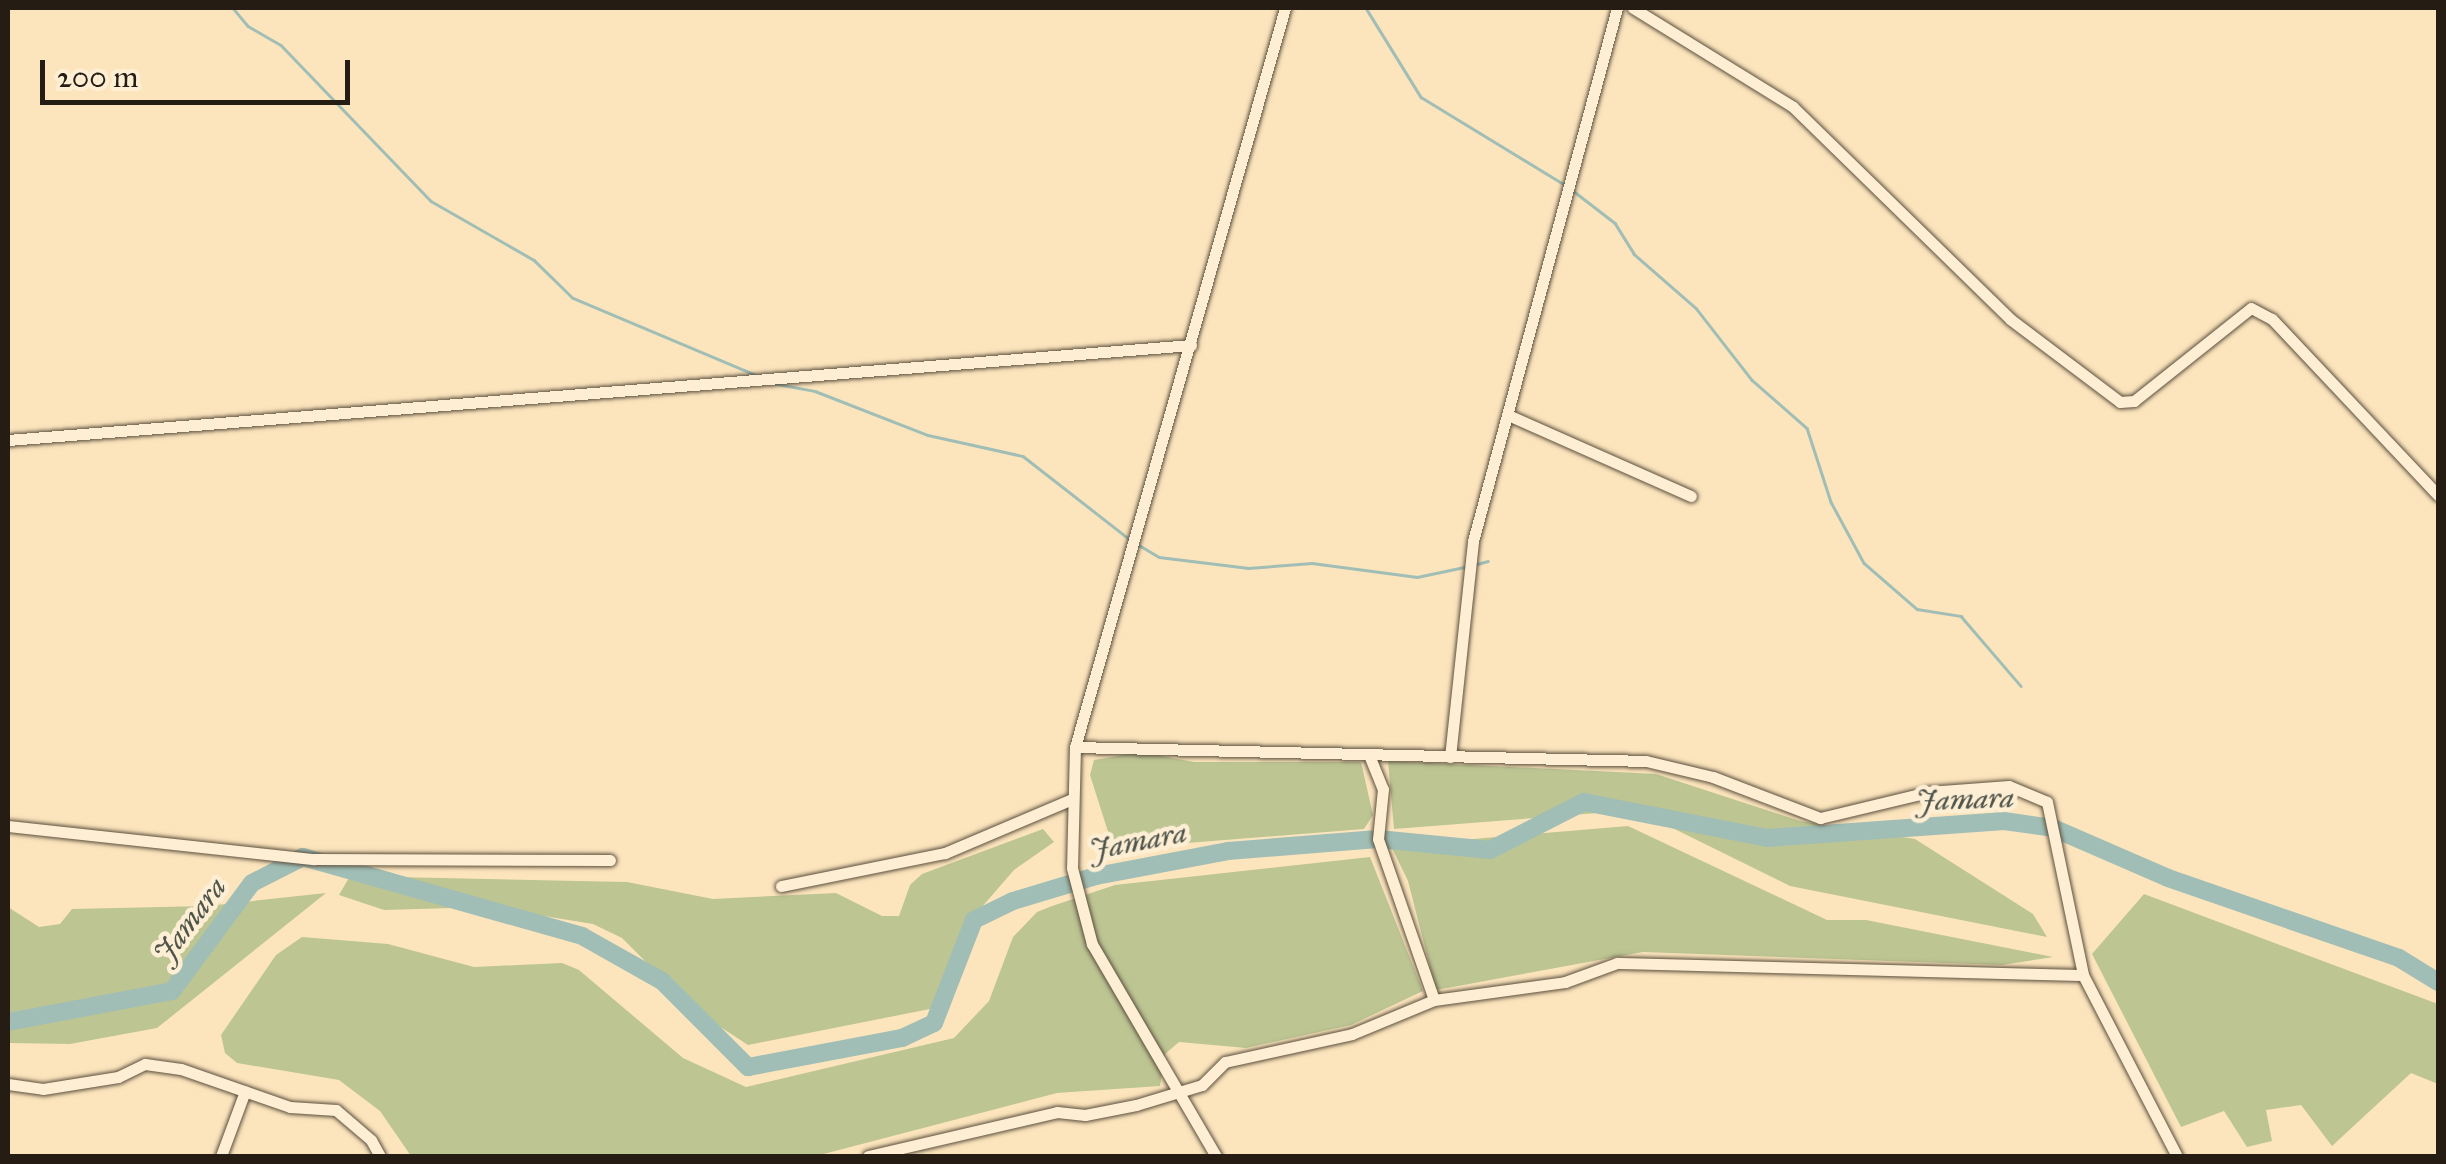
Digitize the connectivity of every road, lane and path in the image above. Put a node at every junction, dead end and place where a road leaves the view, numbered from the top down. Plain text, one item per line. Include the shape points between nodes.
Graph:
1 (1286, 8) edge
2 (1616, 8) edge
3 (1634, 8) edge
4 (1191, 345) junction
5 (1508, 415) junction
6 (8, 440) edge
7 (2438, 494) edge
8 (1691, 496) dead end
9 (1075, 747) junction
10 (1369, 755) junction
11 (1450, 757) junction
12 (1072, 799) junction
13 (8, 826) edge
14 (610, 860) dead end
15 (781, 886) dead end
16 (2083, 976) junction
17 (1434, 1000) junction
18 (8, 1084) edge
19 (1182, 1090) junction
20 (245, 1092) junction
21 (221, 1156) edge
22 (380, 1156) edge
23 (868, 1156) edge
24 (1216, 1156) edge
25 (2176, 1156) edge

1 - 4 street
2 - 5 street
3 - 7 street via 1793,106 2010,319 2120,402 2134,401 2251,308 2272,320
4 - 6 street
4 - 9 street
5 - 8 street
5 - 11 street via 1473,541
9 - 10 street
9 - 12 street
10 - 11 street
10 - 17 street via 1382,789 1378,839
11 - 16 street via 1646,761 1712,777 1820,818 1928,792 2009,786 2047,802
12 - 15 street via 945,853
12 - 19 street via 1072,868 1092,944
13 - 14 street via 314,859
16 - 17 street via 1617,963 1565,982
16 - 25 street
17 - 19 street via 1352,1034 1225,1062 1202,1084
18 - 20 street via 44,1090 158,1065
19 - 23 street via 1136,1106 1085,1116 1057,1112
19 - 24 street
20 - 21 street
20 - 22 street via 290,1107 336,1110

